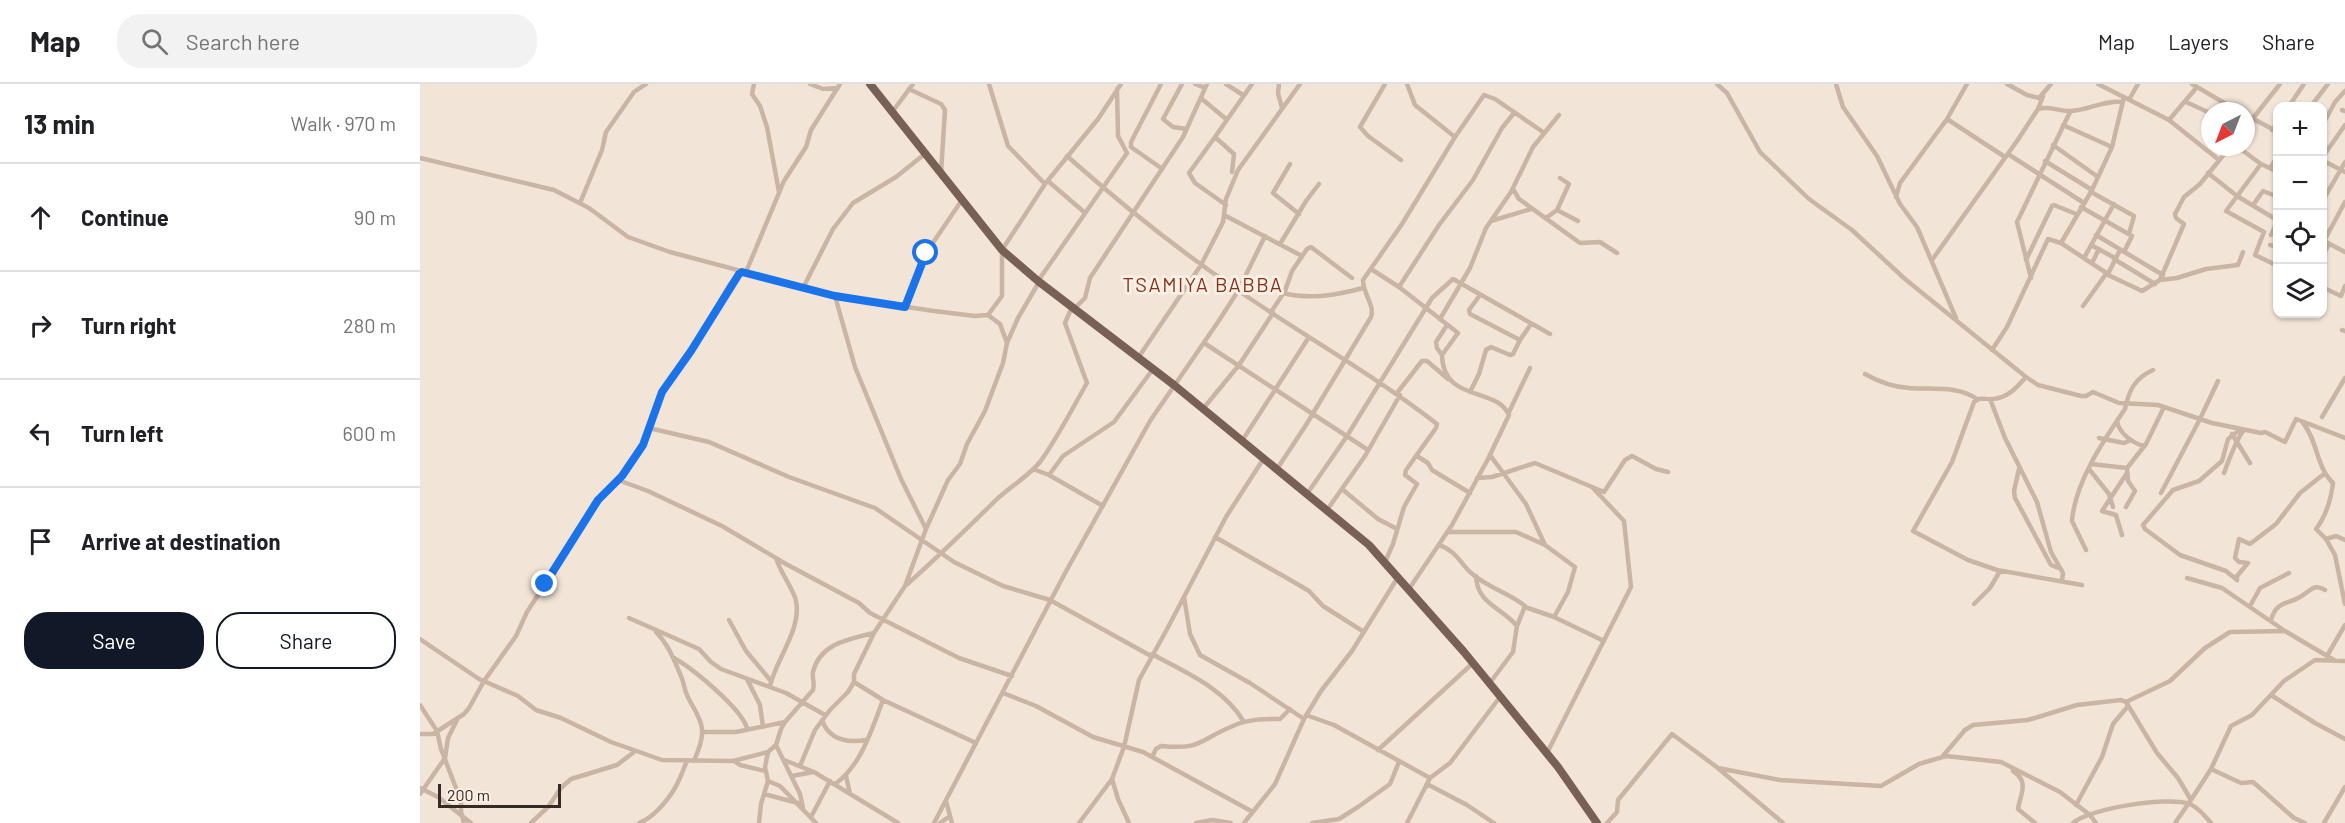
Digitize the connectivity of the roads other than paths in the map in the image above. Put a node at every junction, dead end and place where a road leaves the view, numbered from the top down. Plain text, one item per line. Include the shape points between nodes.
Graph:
1 (646, 84) edge
2 (754, 84) edge
3 (810, 84) edge
4 (870, 84) edge
5 (989, 84) edge
6 (1120, 84) edge
7 (1161, 84) edge
8 (1182, 84) edge
9 (1195, 84) edge
10 (1226, 84) edge
11 (1251, 84) edge
12 (1279, 84) edge
13 (1300, 84) edge
14 (1385, 84) edge
15 (1407, 84) edge
16 (1717, 84) edge
17 (1836, 84) edge
18 (1967, 84) edge
19 (2007, 84) edge
20 (2023, 84) edge
21 (2051, 84) edge
22 (2098, 84) edge
23 (2138, 84) edge
24 (2280, 84) edge
25 (2304, 84) edge
26 (2328, 84) edge
27 (839, 86) edge
28 (911, 86) edge
29 (1206, 86) edge
30 (2195, 86) edge
31 (1117, 89) junction
32 (2019, 90) junction
33 (2345, 91) edge
34 (1243, 95) junction
35 (2027, 95) junction
36 (2043, 96) junction
37 (1202, 99) junction
38 (2126, 99) junction
39 (2186, 102) junction
40 (2223, 102) edge
41 (2292, 102) edge
42 (2314, 102) edge
43 (2024, 103) dead end
44 (1282, 108) junction
45 (2038, 109) junction
46 (2201, 109) edge
47 (893, 111) junction
48 (2070, 111) junction
49 (1514, 113) junction
50 (1559, 115) dead end
51 (2255, 117) edge
52 (2327, 117) edge
53 (1226, 119) junction
54 (1947, 119) junction
55 (2169, 120) junction
56 (2255, 121) edge
57 (2064, 125) junction
58 (2345, 125) edge
59 (1186, 129) junction
60 (2273, 130) edge
61 (1543, 132) junction
62 (1215, 137) junction
63 (1455, 137) junction
64 (2053, 145) junction
65 (2112, 147) junction
66 (926, 153) junction
67 (1067, 156) junction
68 (2007, 156) junction
69 (2222, 156) edge
70 (2250, 156) edge
71 (2324, 156) edge
72 (420, 158) edge
73 (1401, 160) dead end
74 (2219, 160) junction
75 (2045, 161) junction
76 (2327, 162) edge
77 (2345, 162) edge
78 (2273, 163) edge
79 (1290, 164) dead end
80 (2261, 164) junction
81 (1161, 168) junction
82 (2270, 168) junction
83 (2273, 170) edge
84 (2343, 171) edge
85 (1232, 172) dead end
86 (941, 173) junction
87 (2208, 173) junction
88 (2039, 174) junction
89 (2098, 177) junction
90 (1560, 178) dead end
91 (1046, 183) junction
92 (1319, 184) dead end
93 (1103, 188) junction
94 (1513, 189) junction
95 (2091, 191) junction
96 (779, 192) junction
97 (2273, 195) edge
98 (2327, 195) edge
99 (2236, 196) junction
100 (1896, 197) junction
101 (962, 200) junction
102 (2345, 202) edge
103 (580, 203) junction
104 (2114, 204) junction
105 (1226, 205) junction
106 (2083, 205) junction
107 (2253, 205) junction
108 (1531, 208) junction
109 (1557, 210) junction
110 (1084, 212) junction
111 (1133, 212) junction
112 (1224, 214) junction
113 (1299, 214) junction
114 (2076, 214) junction
115 (1546, 218) junction
116 (2273, 218) edge
117 (2104, 220) junction
118 (1578, 221) dead end
119 (1490, 222) junction
120 (2273, 229) edge
121 (2129, 234) junction
122 (2271, 234) dead end
123 (2096, 235) junction
124 (1265, 236) junction
125 (2327, 238) edge
126 (2061, 243) junction
127 (2327, 243) edge
128 (1280, 244) junction
129 (2270, 244) dead end
130 (2091, 245) junction
131 (2273, 245) edge
132 (2099, 249) junction
133 (1002, 250) junction
134 (2344, 250) edge
135 (2031, 251) junction
136 (2122, 251) junction
137 (2243, 252) dead end
138 (1617, 253) dead end
139 (1302, 256) junction
140 (2041, 256) junction
141 (2084, 258) junction
142 (2115, 259) junction
143 (1932, 260) junction
144 (2026, 260) junction
145 (2092, 263) junction
146 (2273, 264) edge
147 (1201, 265) junction
148 (1371, 269) junction
149 (744, 272) junction
150 (2108, 274) junction
151 (1352, 278) dead end
152 (2031, 278) junction
153 (2161, 278) junction
154 (1038, 282) junction
155 (1460, 284) junction
156 (2155, 284) junction
157 (2345, 286) edge
158 (1399, 287) junction
159 (803, 288) junction
160 (1363, 288) junction
161 (2327, 289) edge
162 (1238, 291) junction
163 (1283, 293) junction
164 (1480, 294) junction
165 (835, 296) junction
166 (2343, 298) edge
167 (2083, 306) dead end
168 (905, 307) junction
169 (1074, 307) junction
170 (1427, 309) junction
171 (1272, 313) junction
172 (988, 315) junction
173 (1956, 318) junction
174 (1440, 319) junction
175 (1531, 324) junction
176 (1447, 325) junction
177 (1550, 334) dead end
178 (1309, 337) junction
179 (1520, 340) junction
180 (1204, 342) junction
181 (1008, 343) junction
182 (1992, 350) junction
183 (1442, 355) junction
184 (1138, 358) junction
185 (1343, 361) junction
186 (1239, 365) junction
187 (1530, 368) dead end
188 (1152, 369) junction
189 (2153, 370) dead end
190 (1865, 374) dead end
191 (2026, 377) junction
192 (2345, 378) edge
193 (1448, 379) junction
194 (2218, 381) dead end
195 (1379, 382) junction
196 (1174, 385) junction
197 (1276, 391) junction
198 (2337, 391) junction
199 (1470, 392) junction
200 (1398, 394) junction
201 (2345, 395) edge
202 (1977, 399) junction
203 (1990, 399) junction
204 (2126, 403) junction
205 (2164, 407) junction
206 (1202, 410) junction
207 (1509, 412) junction
208 (1312, 414) junction
209 (2322, 417) dead end
210 (2200, 419) junction
211 (2299, 420) junction
212 (2117, 421) junction
213 (649, 428) junction
214 (2243, 429) junction
215 (2232, 434) junction
216 (1347, 436) junction
217 (2099, 438) dead end
218 (2345, 438) edge
219 (2106, 440) junction
220 (2131, 440) junction
221 (1242, 441) junction
222 (2237, 445) junction
223 (2144, 446) junction
224 (1368, 450) junction
225 (1490, 455) junction
226 (1417, 456) junction
227 (1264, 458) junction
228 (2250, 463) dead end
229 (2090, 467) junction
230 (1033, 468) junction
231 (1276, 469) junction
232 (2019, 469) junction
233 (2127, 470) junction
234 (1668, 471) dead end
235 (2224, 472) dead end
236 (1503, 474) junction
237 (2324, 474) junction
238 (1049, 475) junction
239 (1477, 478) junction
240 (618, 480) junction
241 (1593, 488) junction
242 (1342, 489) junction
243 (1470, 493) junction
244 (2161, 493) dead end
245 (1307, 494) junction
246 (2111, 499) junction
247 (1103, 507) junction
248 (2113, 507) dead end
249 (2126, 507) dead end
250 (1327, 510) junction
251 (926, 529) junction
252 (1397, 529) junction
253 (1447, 532) junction
254 (2122, 535) dead end
255 (1215, 537) junction
256 (922, 538) junction
257 (2326, 539) junction
258 (2345, 540) edge
259 (1439, 545) junction
260 (1545, 545) junction
261 (2086, 550) dead end
262 (942, 554) junction
263 (776, 558) junction
264 (1384, 562) junction
265 (2061, 569) junction
266 (2000, 571) junction
267 (2289, 573) dead end
268 (1476, 576) junction
269 (1398, 577) junction
270 (2187, 578) dead end
271 (2062, 581) junction
272 (2082, 585) dead end
273 (905, 586) junction
274 (1408, 588) junction
275 (2325, 590) dead end
276 (1184, 597) junction
277 (1050, 600) junction
278 (2345, 603) edge
279 (1974, 604) dead end
280 (2250, 606) junction
281 (1525, 607) junction
282 (1554, 617) junction
283 (629, 618) dead end
284 (884, 618) junction
285 (2271, 620) junction
286 (729, 621) dead end
287 (2345, 625) edge
288 (1517, 626) junction
289 (654, 630) junction
290 (2286, 631) junction
291 (1364, 632) junction
292 (874, 633) junction
293 (420, 639) edge
294 (1604, 641) junction
295 (1152, 655) junction
296 (2327, 656) junction
297 (674, 658) junction
298 (2334, 660) junction
299 (2345, 662) edge
300 (1473, 663) junction
301 (1012, 676) junction
302 (747, 679) junction
303 (484, 681) junction
304 (854, 682) junction
305 (771, 684) junction
306 (1489, 684) junction
307 (1003, 693) junction
308 (2271, 695) junction
309 (1500, 697) junction
310 (883, 700) junction
311 (805, 702) junction
312 (2127, 704) junction
313 (420, 705) edge
314 (1290, 709) junction
315 (824, 717) junction
316 (1305, 717) junction
317 (458, 718) junction
318 (785, 722) junction
319 (1244, 723) junction
320 (763, 727) junction
321 (747, 728) junction
322 (437, 731) junction
323 (703, 732) junction
324 (420, 734) edge
325 (2345, 739) edge
326 (866, 740) junction
327 (976, 743) junction
328 (776, 745) junction
329 (1124, 747) junction
330 (1378, 750) junction
331 (634, 751) junction
332 (768, 752) junction
333 (1546, 754) junction
334 (1152, 757) junction
335 (1942, 757) junction
336 (445, 758) junction
337 (784, 760) junction
338 (687, 761) junction
339 (694, 761) junction
340 (733, 761) junction
341 (1399, 762) junction
342 (800, 766) junction
343 (1719, 769) junction
344 (2211, 769) junction
345 (765, 771) junction
346 (2013, 771) dead end
347 (814, 772) junction
348 (792, 776) junction
349 (846, 776) junction
350 (1430, 778) junction
351 (1112, 779) junction
352 (768, 781) junction
353 (833, 783) junction
354 (1427, 784) junction
355 (2345, 787) edge
356 (421, 791) edge
357 (764, 794) junction
358 (850, 794) junction
359 (946, 801) junction
360 (2190, 802) junction
361 (798, 803) junction
362 (2076, 805) junction
363 (803, 808) junction
364 (1253, 812) junction
365 (2090, 815) junction
366 (950, 816) junction
367 (811, 817) junction
368 (463, 820) edge
369 (471, 823) edge
370 (531, 823) edge
371 (641, 823) edge
372 (759, 823) edge
373 (816, 823) edge
374 (898, 823) edge
375 (934, 823) edge
376 (940, 823) edge
377 (952, 823) edge
378 (1079, 823) edge
379 (1129, 823) edge
380 (1196, 823) edge
381 (1231, 823) edge
382 (1244, 823) edge
383 (1312, 823) edge
384 (1407, 823) edge
385 (1494, 823) edge
386 (1597, 823) edge
387 (1607, 823) edge
388 (1783, 823) edge
389 (2035, 823) edge
390 (2073, 823) edge
391 (2096, 823) edge
392 (2175, 823) edge
393 (2211, 823) edge
394 (2305, 823) edge
395 (2324, 823) edge

1 - 103 street via 635,90 606,132
2 - 96 street via 752,94 767,127
3 - 27 street via 823,89
4 - 47 main road
5 - 91 street via 1008,146
6 - 31 street
7 - 81 street via 1131,147
8 - 59 street via 1163,119 1173,127
9 - 29 street
10 - 34 street
11 - 34 street
12 - 44 street
13 - 44 street
14 - 73 street via 1360,127
15 - 63 street via 1414,105
16 - 173 street via 1727,93 1760,152 1809,198
17 - 100 street via 1843,107 1877,156
18 - 54 street
19 - 32 street
20 - 32 street
21 - 36 street
22 - 38 street
23 - 38 street
24 - 51 street
25 - 41 street
26 - 42 street
27 - 96 street
28 - 47 street
28 - 86 street via 945,110
29 - 37 street
30 - 39 street
30 - 40 street
31 - 67 street
31 - 93 street via 1118,136 1127,153
32 - 35 street
33 - 52 street
34 - 53 street
35 - 36 street
35 - 43 street
36 - 45 street
37 - 53 street
37 - 59 street
38 - 48 street
38 - 55 street
38 - 65 street
39 - 46 street
39 - 55 street
44 - 105 street via 1238,170
45 - 48 street via 2045,106
45 - 68 street
47 - 66 main road
48 - 57 street
49 - 61 street
49 - 63 street via 1484,95
49 - 158 street
50 - 61 street
53 - 62 street
54 - 68 street
54 - 100 street via 1900,183
55 - 74 street
56 - 60 street
57 - 64 street
57 - 65 street
58 - 71 street
59 - 81 street
61 - 94 street
62 - 85 street via 1234,154
62 - 105 street via 1189,173 1195,183
63 - 148 street
64 - 75 street
64 - 89 street
65 - 89 street
66 - 86 main road
66 - 159 street via 850,206 833,229
67 - 91 street
67 - 93 street
68 - 88 street
68 - 143 street
69 - 74 street
70 - 80 street
72 - 103 street via 554,190
74 - 87 street
75 - 88 street
75 - 95 street
76 - 84 street
77 - 84 street
78 - 82 street
79 - 113 street via 1273,193
80 - 82 street
80 - 99 street
81 - 111 street
82 - 83 street
84 - 98 street
86 - 101 main road
87 - 99 street
87 - 153 street via 2178,205 2176,218 2184,224
88 - 106 street
88 - 144 street via 2017,222
89 - 95 street
90 - 109 street via 1569,184
91 - 110 street
91 - 133 street
92 - 113 street
93 - 110 street
93 - 111 street
94 - 108 street
94 - 119 street
95 - 104 street
95 - 106 street
96 - 149 street
97 - 107 street via 2263,190
99 - 107 street
99 - 146 street via 2226,211 2264,232 2255,255
100 - 143 street via 1917,227
101 - 133 main road
101 - 168 street via 926,253
102 - 125 street
103 - 149 street via 646,245
104 - 117 street
104 - 121 street via 2135,217
105 - 112 street
106 - 114 street
106 - 117 street
107 - 116 street
108 - 115 street
108 - 119 street
109 - 115 street
109 - 118 street
110 - 154 street
111 - 147 street
111 - 169 street via 1090,278 1085,298
112 - 124 street
112 - 147 street
113 - 128 street
114 - 126 street
114 - 135 street via 2052,206
115 - 138 street via 1580,243 1600,242
117 - 121 street
117 - 123 street
119 - 155 street
120 - 122 street
121 - 136 street via 2133,237
123 - 130 street
123 - 136 street
124 - 128 street
124 - 162 street
126 - 140 street via 2048,238
126 - 141 street
127 - 134 street
128 - 139 street
129 - 131 street
130 - 132 street
130 - 141 street
132 - 142 street
132 - 145 street
133 - 154 main road
133 - 172 street via 1002,296
135 - 140 street
135 - 144 street
136 - 142 street
136 - 153 street
137 - 153 street via 2238,265
139 - 151 street via 1311,248
139 - 163 street
140 - 152 street
141 - 145 street
142 - 150 street
142 - 156 street
143 - 173 street
144 - 152 street
145 - 150 street
147 - 162 street
147 - 184 street
148 - 158 street
148 - 160 street via 1363,280
149 - 159 street
149 - 213 street via 730,284 662,392
150 - 156 street via 2142,291
150 - 167 street
152 - 182 street
153 - 156 street
154 - 169 main road
154 - 181 street
155 - 164 street
155 - 170 street via 1453,279 1448,282
155 - 174 street
157 - 166 street
158 - 170 street
159 - 165 street
160 - 163 street via 1329,296
160 - 185 street via 1373,312
161 - 166 street
162 - 171 street
162 - 180 street
163 - 171 street
164 - 175 street
164 - 179 street via 1470,314
165 - 168 street
165 - 251 street via 855,367
168 - 172 street
169 - 184 main road
169 - 230 street via 1065,324 1087,383
170 - 174 street
170 - 195 street
171 - 178 street
171 - 186 street
172 - 181 street via 1000,324
173 - 182 street
174 - 176 street
175 - 177 street
175 - 179 street
176 - 183 street via 1436,342
176 - 183 street via 1458,333
178 - 185 street
178 - 197 street
179 - 199 street via 1510,355 1491,347 1486,350
180 - 186 street
180 - 196 street
181 - 251 street via 985,411
182 - 191 street
183 - 193 street
184 - 188 main road
185 - 195 street
185 - 208 street
186 - 197 street
186 - 206 street
187 - 207 street
188 - 196 main road
188 - 238 street via 1114,422 1063,456
189 - 204 street via 2133,384
190 - 202 street via 1894,386 1951,390
191 - 203 street via 2009,394
191 - 204 street via 2038,385 2081,396 2098,393
192 - 198 street
193 - 199 street
193 - 200 street via 1427,361 1422,362
194 - 210 street
195 - 200 street
195 - 216 street
196 - 206 main road
196 - 247 street
197 - 208 street
197 - 221 street
198 - 201 street
198 - 209 street
199 - 207 street
200 - 224 street
200 - 226 street via 1437,424
202 - 203 street
202 - 266 street via 1952,462 1913,531 1968,560
203 - 232 street
204 - 205 street
204 - 212 street
205 - 210 street
205 - 223 street
206 - 221 main road
207 - 225 street
208 - 216 street
208 - 231 street
210 - 214 street
210 - 244 street
211 - 214 street via 2296,419 2285,442 2265,432
211 - 218 street
211 - 237 street via 2306,426
212 - 219 street
212 - 220 street via 2119,429
213 - 240 street via 643,445
213 - 256 street via 709,442 875,508
214 - 215 street
214 - 222 street
215 - 222 street
215 - 237 street via 2222,461 2199,482 2173,490 2143,525 2180,555 2226,571 2237,580 2248,563 2235,558 2239,539 2250,544 2276,524 2300,493
216 - 224 street
216 - 245 street
217 - 219 street
219 - 220 street
219 - 229 street
220 - 223 street
221 - 227 main road
222 - 228 street
222 - 235 street
223 - 233 street
224 - 242 street
225 - 236 street
225 - 239 street
226 - 243 street
226 - 252 street via 1405,475 1417,484
227 - 231 main road
227 - 255 street
229 - 233 street
229 - 246 street
229 - 261 street via 2072,516
230 - 238 street
230 - 262 street
231 - 245 main road
232 - 265 street via 2037,502 2051,552
232 - 265 street via 2014,491 2018,506 2051,565
233 - 246 street
233 - 249 street via 2135,491
234 - 241 street via 1632,456 1625,460 1606,492
236 - 239 street
236 - 241 street via 1535,463
236 - 260 street via 1526,504
237 - 257 street via 2333,483 2329,503 2316,528
238 - 247 street
239 - 243 street
240 - 263 street via 722,526
240 - 303 street via 598,500 526,612 511,644
241 - 294 street via 1624,521 1630,576 1629,593
242 - 250 street
242 - 252 street via 1378,519
243 - 253 street
245 - 250 main road
246 - 248 street
246 - 254 street via 2102,511 2116,515
247 - 277 street
250 - 264 main road via 1362,537
251 - 256 street
252 - 264 street
253 - 259 street
253 - 260 street via 1516,532
255 - 276 street
255 - 291 street via 1309,591 1323,606
256 - 262 street
256 - 273 street
257 - 258 street via 2336,536
257 - 278 street via 2335,555
259 - 268 street via 1453,551
259 - 274 street
260 - 282 street via 1575,569
262 - 273 street
262 - 277 street via 1003,586
263 - 284 street
263 - 305 street via 796,600 796,617
264 - 269 main road
265 - 271 street
266 - 271 street
266 - 279 street
267 - 280 street via 2260,588
268 - 281 street
268 - 288 street via 1476,588 1482,597
269 - 274 main road
269 - 291 street
270 - 280 street via 2222,588
271 - 272 street
273 - 284 street
274 - 300 main road
275 - 285 street via 2314,587 2285,602
276 - 295 street
276 - 314 street via 1190,634 1200,655
277 - 295 street
277 - 301 street
280 - 285 street
281 - 282 street
281 - 288 street
282 - 294 street
283 - 289 street
284 - 292 street
284 - 301 street via 959,658
285 - 290 street
286 - 305 street
287 - 296 street
288 - 306 street via 1513,652
289 - 297 street
289 - 302 street via 699,649 721,669
290 - 296 street
290 - 312 street via 2230,632 2205,648 2170,681
291 - 316 street
292 - 304 street via 854,674
292 - 311 street via 825,651 813,671 813,690
293 - 303 street
294 - 333 street
295 - 319 street via 1201,680 1229,702
295 - 329 street via 1139,680
296 - 298 street
297 - 321 street via 716,690
297 - 323 street
298 - 299 street
298 - 308 street via 2315,660
300 - 306 main road
300 - 330 street
301 - 307 street
302 - 305 street
302 - 320 street via 760,705
303 - 317 street via 469,708
303 - 331 street via 518,696 536,710
304 - 310 street
304 - 315 street
305 - 311 street
306 - 309 main road
307 - 327 street
307 - 329 street via 1093,737
308 - 325 street
308 - 344 street via 2252,715 2231,726
309 - 333 main road
309 - 350 street via 1450,763
310 - 326 street
310 - 327 street
311 - 315 street
311 - 318 street
312 - 335 street via 2121,700 2093,702 2028,720 1973,725
312 - 360 street
312 - 362 street via 2113,724 2102,757
313 - 322 street
314 - 316 street
314 - 319 street via 1280,719
315 - 326 street via 832,736
315 - 342 street
316 - 330 street via 1334,725
316 - 364 street via 1275,784
317 - 322 street
317 - 336 street via 448,738
318 - 320 street
318 - 328 street
319 - 334 street via 1198,745 1161,746
320 - 321 street
321 - 323 street via 728,733
322 - 324 street
322 - 336 street
323 - 339 street
326 - 349 street
327 - 359 street
328 - 332 street
328 - 337 street
329 - 334 street
329 - 351 street
330 - 341 street
331 - 338 street via 662,760
331 - 370 street via 616,765 571,779
332 - 340 street
332 - 345 street
333 - 386 main road
334 - 364 street
335 - 343 street via 1920,764 1881,786 1780,780
335 - 362 street via 2001,762 2043,782
336 - 356 street
336 - 368 street via 461,801
337 - 342 street
337 - 348 street
338 - 339 street
338 - 371 street via 676,787
339 - 340 street
340 - 345 street
341 - 350 street
341 - 383 street via 1390,784 1358,807 1339,819
342 - 347 street
343 - 387 street via 1672,734 1618,800 1617,812
343 - 388 street
344 - 360 street
344 - 394 street via 2241,783 2253,782
345 - 352 street
346 - 389 street via 2023,786 2018,809
347 - 348 street
347 - 353 street
348 - 363 street
349 - 353 street
349 - 358 street
350 - 354 street
351 - 378 street
351 - 379 street
352 - 357 street
352 - 361 street via 780,786
353 - 358 street
353 - 367 street
354 - 384 street
354 - 385 street
355 - 395 street
356 - 368 street via 438,798
357 - 361 street
357 - 372 street
358 - 374 street
359 - 366 street
359 - 375 street
360 - 365 street via 2162,800
360 - 392 street
360 - 393 street
361 - 363 street
362 - 365 street
363 - 367 street
364 - 382 street
365 - 390 street
365 - 391 street
366 - 376 street
366 - 377 street
367 - 373 street
368 - 369 street
380 - 381 street

